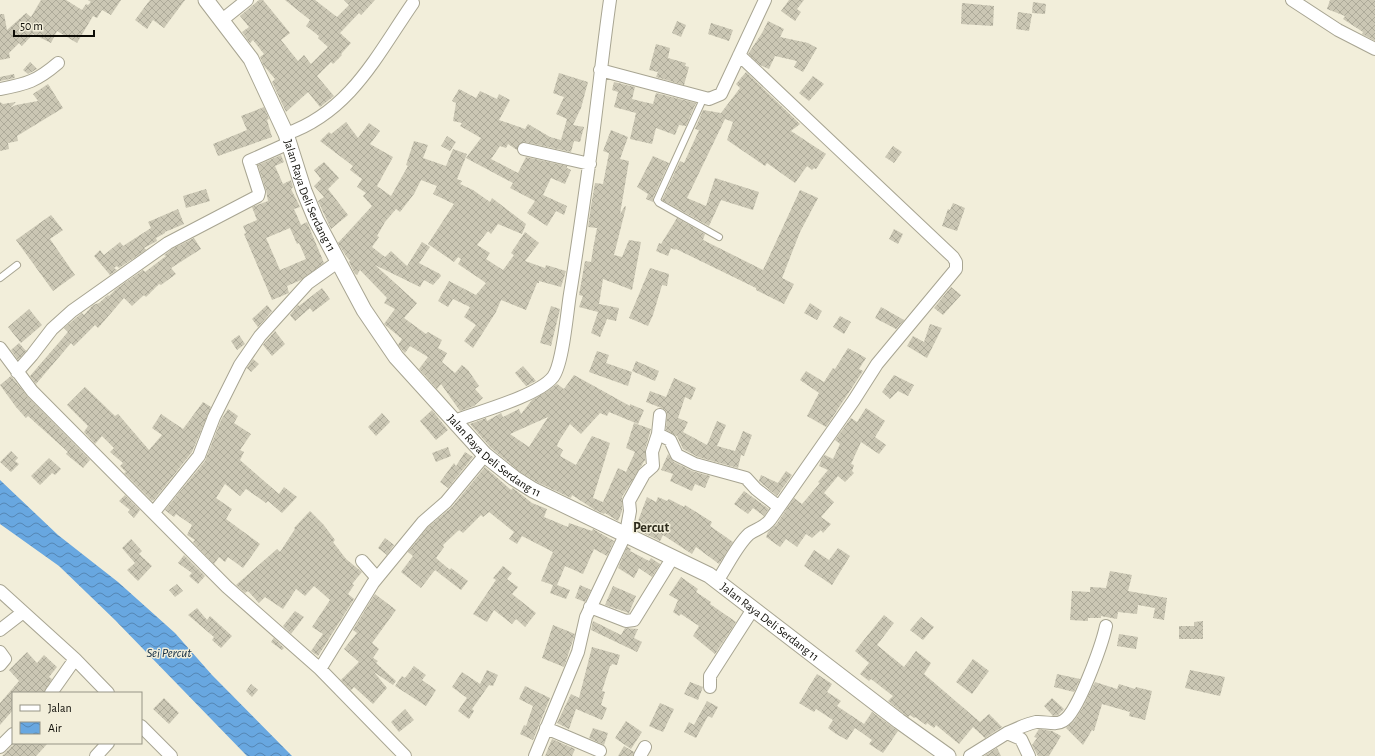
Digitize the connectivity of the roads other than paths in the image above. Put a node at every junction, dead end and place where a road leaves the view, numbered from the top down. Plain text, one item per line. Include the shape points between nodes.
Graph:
1 (206, 0) edge
2 (247, 0) edge
3 (610, 0) edge
4 (765, 0) edge
5 (1292, 0) edge
6 (413, 3) dead end
7 (222, 20) junction
8 (1375, 49) edge
9 (739, 55) junction
10 (58, 63) dead end
11 (600, 70) junction
12 (0, 89) edge
13 (704, 97) junction
14 (288, 138) junction
15 (524, 149) dead end
16 (590, 164) junction
17 (719, 237) dead end
18 (339, 261) junction
19 (17, 265) dead end
20 (0, 278) edge
21 (0, 348) edge
22 (16, 372) junction
23 (660, 415) dead end
24 (454, 421) junction
25 (658, 434) junction
26 (486, 455) junction
27 (779, 507) junction
28 (154, 512) junction
29 (626, 533) junction
30 (673, 557) junction
31 (362, 561) dead end
32 (377, 578) junction
33 (717, 582) junction
34 (0, 591) edge
35 (590, 607) junction
36 (753, 608) junction
37 (22, 612) junction
38 (1106, 626) dead end
39 (0, 630) edge
40 (0, 652) edge
41 (75, 659) junction
42 (0, 665) edge
43 (320, 669) junction
44 (710, 687) dead end
45 (52, 692) edge
46 (107, 692) edge
47 (142, 727) edge
48 (546, 728) junction
49 (1007, 733) junction
50 (12, 735) edge
51 (107, 744) edge
52 (0, 747) edge
53 (600, 751) dead end
54 (96, 756) edge
55 (171, 756) edge
56 (405, 756) edge
57 (535, 756) edge
58 (948, 756) edge
59 (970, 756) edge
60 (1029, 756) edge

1 - 7 street, Jalan Raya Deli Serdang 11
2 - 7 street
3 - 11 street
4 - 9 street
5 - 8 street via 1343,33
6 - 14 street via 355,88 328,114
7 - 14 street, Jalan Raya Deli Serdang 11 via 251,59
9 - 13 street via 721,94 715,98
9 - 27 street via 953,257 957,265 937,294 876,364 854,400
10 - 12 street via 32,82
11 - 13 street
11 - 16 street
13 - 17 lane via 656,200
14 - 18 street, Jalan Raya Deli Serdang 11 via 316,220
14 - 22 street via 249,161 258,196 168,243 72,311 52,329
15 - 16 street
16 - 24 street via 564,336 553,376 545,384 520,397
18 - 24 street, Jalan Raya Deli Serdang 11 via 364,310 396,357
18 - 28 street via 308,282 260,336 240,365 214,417 199,456
19 - 20 lane
21 - 22 street
22 - 28 street
23 - 25 street
24 - 26 street, Jalan Raya Deli Serdang 11
25 - 27 street via 670,440 677,455 695,464 746,478
25 - 29 street via 652,452 653,466 644,474 629,501
26 - 29 street, Jalan Raya Deli Serdang 11 via 514,478 534,490
26 - 32 street via 446,502 422,522
27 - 33 street via 766,525 750,533 744,540
28 - 43 street via 227,587
29 - 30 street, Jalan Raya Deli Serdang 11
29 - 35 street
30 - 33 street, Jalan Raya Deli Serdang 11 via 709,575
30 - 35 street via 634,620 626,620
31 - 32 street
32 - 43 street
33 - 36 street, Jalan Raya Deli Serdang 11
34 - 37 street
35 - 48 street via 582,629 578,652
36 - 44 street via 710,676
36 - 58 street, Jalan Raya Deli Serdang 11
37 - 39 street
37 - 41 street
38 - 49 street via 1094,667 1064,721 1035,722
40 - 42 street via 5,659
41 - 45 street
41 - 46 street
43 - 56 street
47 - 55 street
48 - 53 street
48 - 57 street
49 - 59 street
49 - 60 street via 1021,739
50 - 52 street
51 - 54 street

